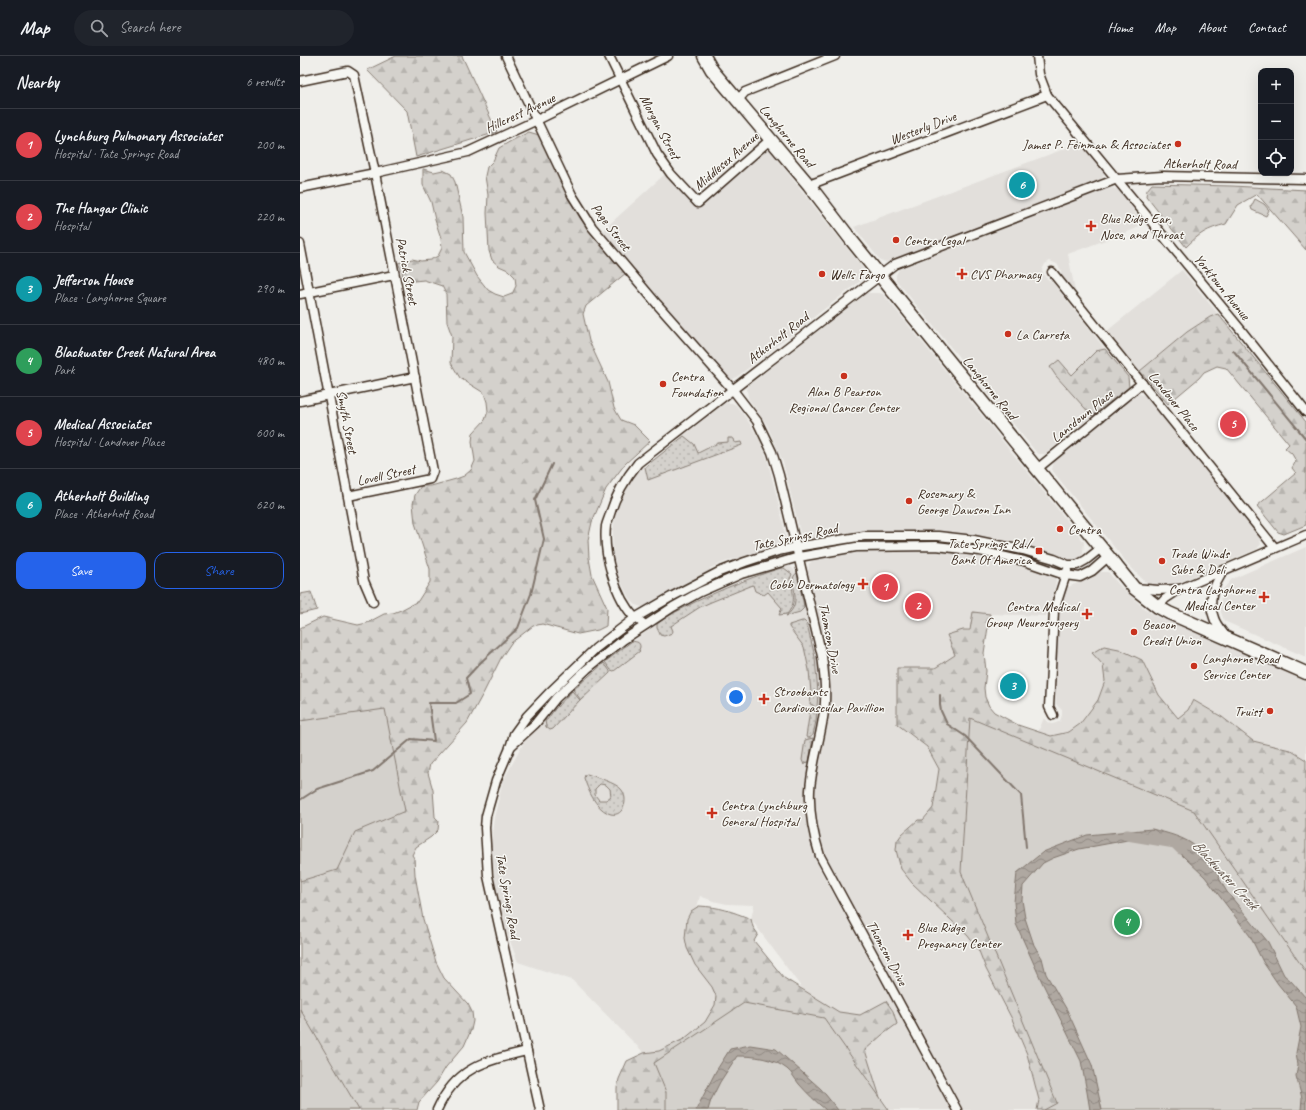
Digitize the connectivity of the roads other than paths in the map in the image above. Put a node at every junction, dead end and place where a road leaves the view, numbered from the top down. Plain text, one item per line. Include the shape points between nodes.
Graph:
1 (506, 56) edge
2 (609, 56) edge
3 (668, 56) edge
4 (704, 56) edge
5 (835, 56) edge
6 (1037, 56) edge
7 (620, 79) junction
8 (300, 81) edge
9 (1047, 95) junction
10 (738, 100) junction
11 (537, 120) junction
12 (770, 139) junction
13 (375, 173) junction
14 (1117, 179) junction
15 (1306, 179) edge
16 (809, 185) junction
17 (300, 188) edge
18 (698, 202) joint
19 (300, 244) edge
20 (1052, 272) dead end
21 (394, 275) junction
22 (880, 275) junction
23 (309, 293) junction
24 (300, 294) edge
25 (415, 377) junction
26 (1142, 383) junction
27 (733, 390) junction
28 (328, 395) junction
29 (300, 400) edge
30 (1306, 412) edge
31 (1038, 469) junction
32 (430, 479) joint
33 (348, 496) junction
34 (1306, 535) edge
35 (796, 547) junction
36 (1275, 548) junction
37 (1105, 552) junction
38 (799, 557) junction
39 (1068, 565) junction
40 (1224, 569) junction
41 (1066, 575) junction
42 (1134, 588) junction
43 (1180, 589) junction
44 (373, 602) dead end
45 (1158, 607) junction
46 (635, 618) junction
47 (645, 624) junction
48 (637, 630) junction
49 (1226, 638) junction
50 (1306, 673) edge
51 (1053, 715) dead end
52 (510, 748) junction
53 (527, 1052) junction
54 (437, 1110) edge
55 (540, 1110) edge
56 (957, 1110) edge

1 - 11 street, Page Street
2 - 7 street, Morgan Street
3 - 7 street, Hillcrest Avenue
4 - 10 main road, Langhorne Road via 712,70
5 - 10 street via 745,92
6 - 9 street, Yorktown Avenue via 1039,74
7 - 11 street, Hillcrest Avenue
7 - 18 street, Morgan Street via 657,154 671,174
8 - 13 street, Patrick Street via 348,71 354,75
9 - 14 street, Yorktown Avenue
9 - 16 street, Westerly Drive
10 - 12 main road, Langhorne Road
11 - 13 street, Hillcrest Avenue via 468,152
11 - 27 street, Page Street via 572,195 592,227
12 - 16 main road, Langhorne Road
12 - 18 street, Middlesex Avenue
13 - 17 street, Hillcrest Avenue
13 - 21 street, Patrick Street
14 - 15 street, Atherholt Road via 1162,176
14 - 22 street, Atherholt Road via 895,264
14 - 30 street, Yorktown Avenue
16 - 22 main road, Langhorne Road
19 - 23 street, Smyth Street
20 - 26 street, Landover Place
21 - 23 street
21 - 25 street, Patrick Street
22 - 27 street, Atherholt Road
22 - 31 main road, Langhorne Road
23 - 24 street
23 - 28 street, Smyth Street
25 - 28 street
25 - 32 street, Patrick Street via 433,471
26 - 31 street, Lansdown Place
26 - 36 street, Landover Place
27 - 35 street, Thomson Drive via 757,421 772,452
27 - 46 street, Atherholt Road via 638,463 615,498 606,525 607,553 612,576
28 - 29 street
28 - 33 street, Smyth Street
31 - 37 main road, Langhorne Road
32 - 33 street, Lovell Street
33 - 44 street, Smyth Street via 364,581
34 - 36 street
35 - 38 street, Thomson Drive
35 - 39 street, Tate Springs Road via 864,536 938,536 1023,550
35 - 46 street, Tate Springs Road via 719,572
36 - 40 street
37 - 39 street via 1077,564
37 - 41 street, Tate Springs Road via 1092,571 1080,577
37 - 42 main road, Langhorne Road
38 - 41 street, Tate Springs Road via 856,547 936,546 980,551 1024,561
38 - 47 street, Tate Springs Road via 727,580 700,592
38 - 56 street, Thomson Drive via 822,656 825,682 825,702 810,788 810,815 814,836 820,856
39 - 41 street
40 - 43 street
40 - 49 street via 1215,583 1211,607 1215,622
41 - 51 street via 1054,611 1049,707
42 - 43 street
42 - 45 main road, Langhorne Road
43 - 45 street
45 - 49 main road, Langhorne Road
46 - 47 street, Atherholt Road
46 - 48 street, Atherholt Road
46 - 52 street, Tate Springs Road via 596,648 549,693 514,734
47 - 48 street, Tate Springs Road
48 - 52 street, Tate Springs Road via 587,669
49 - 50 main road, Langhorne Road
52 - 53 street, Tate Springs Road via 496,781 486,816 486,852 488,876
53 - 54 street via 492,1060 466,1072 448,1090
53 - 55 street, Tate Springs Road

